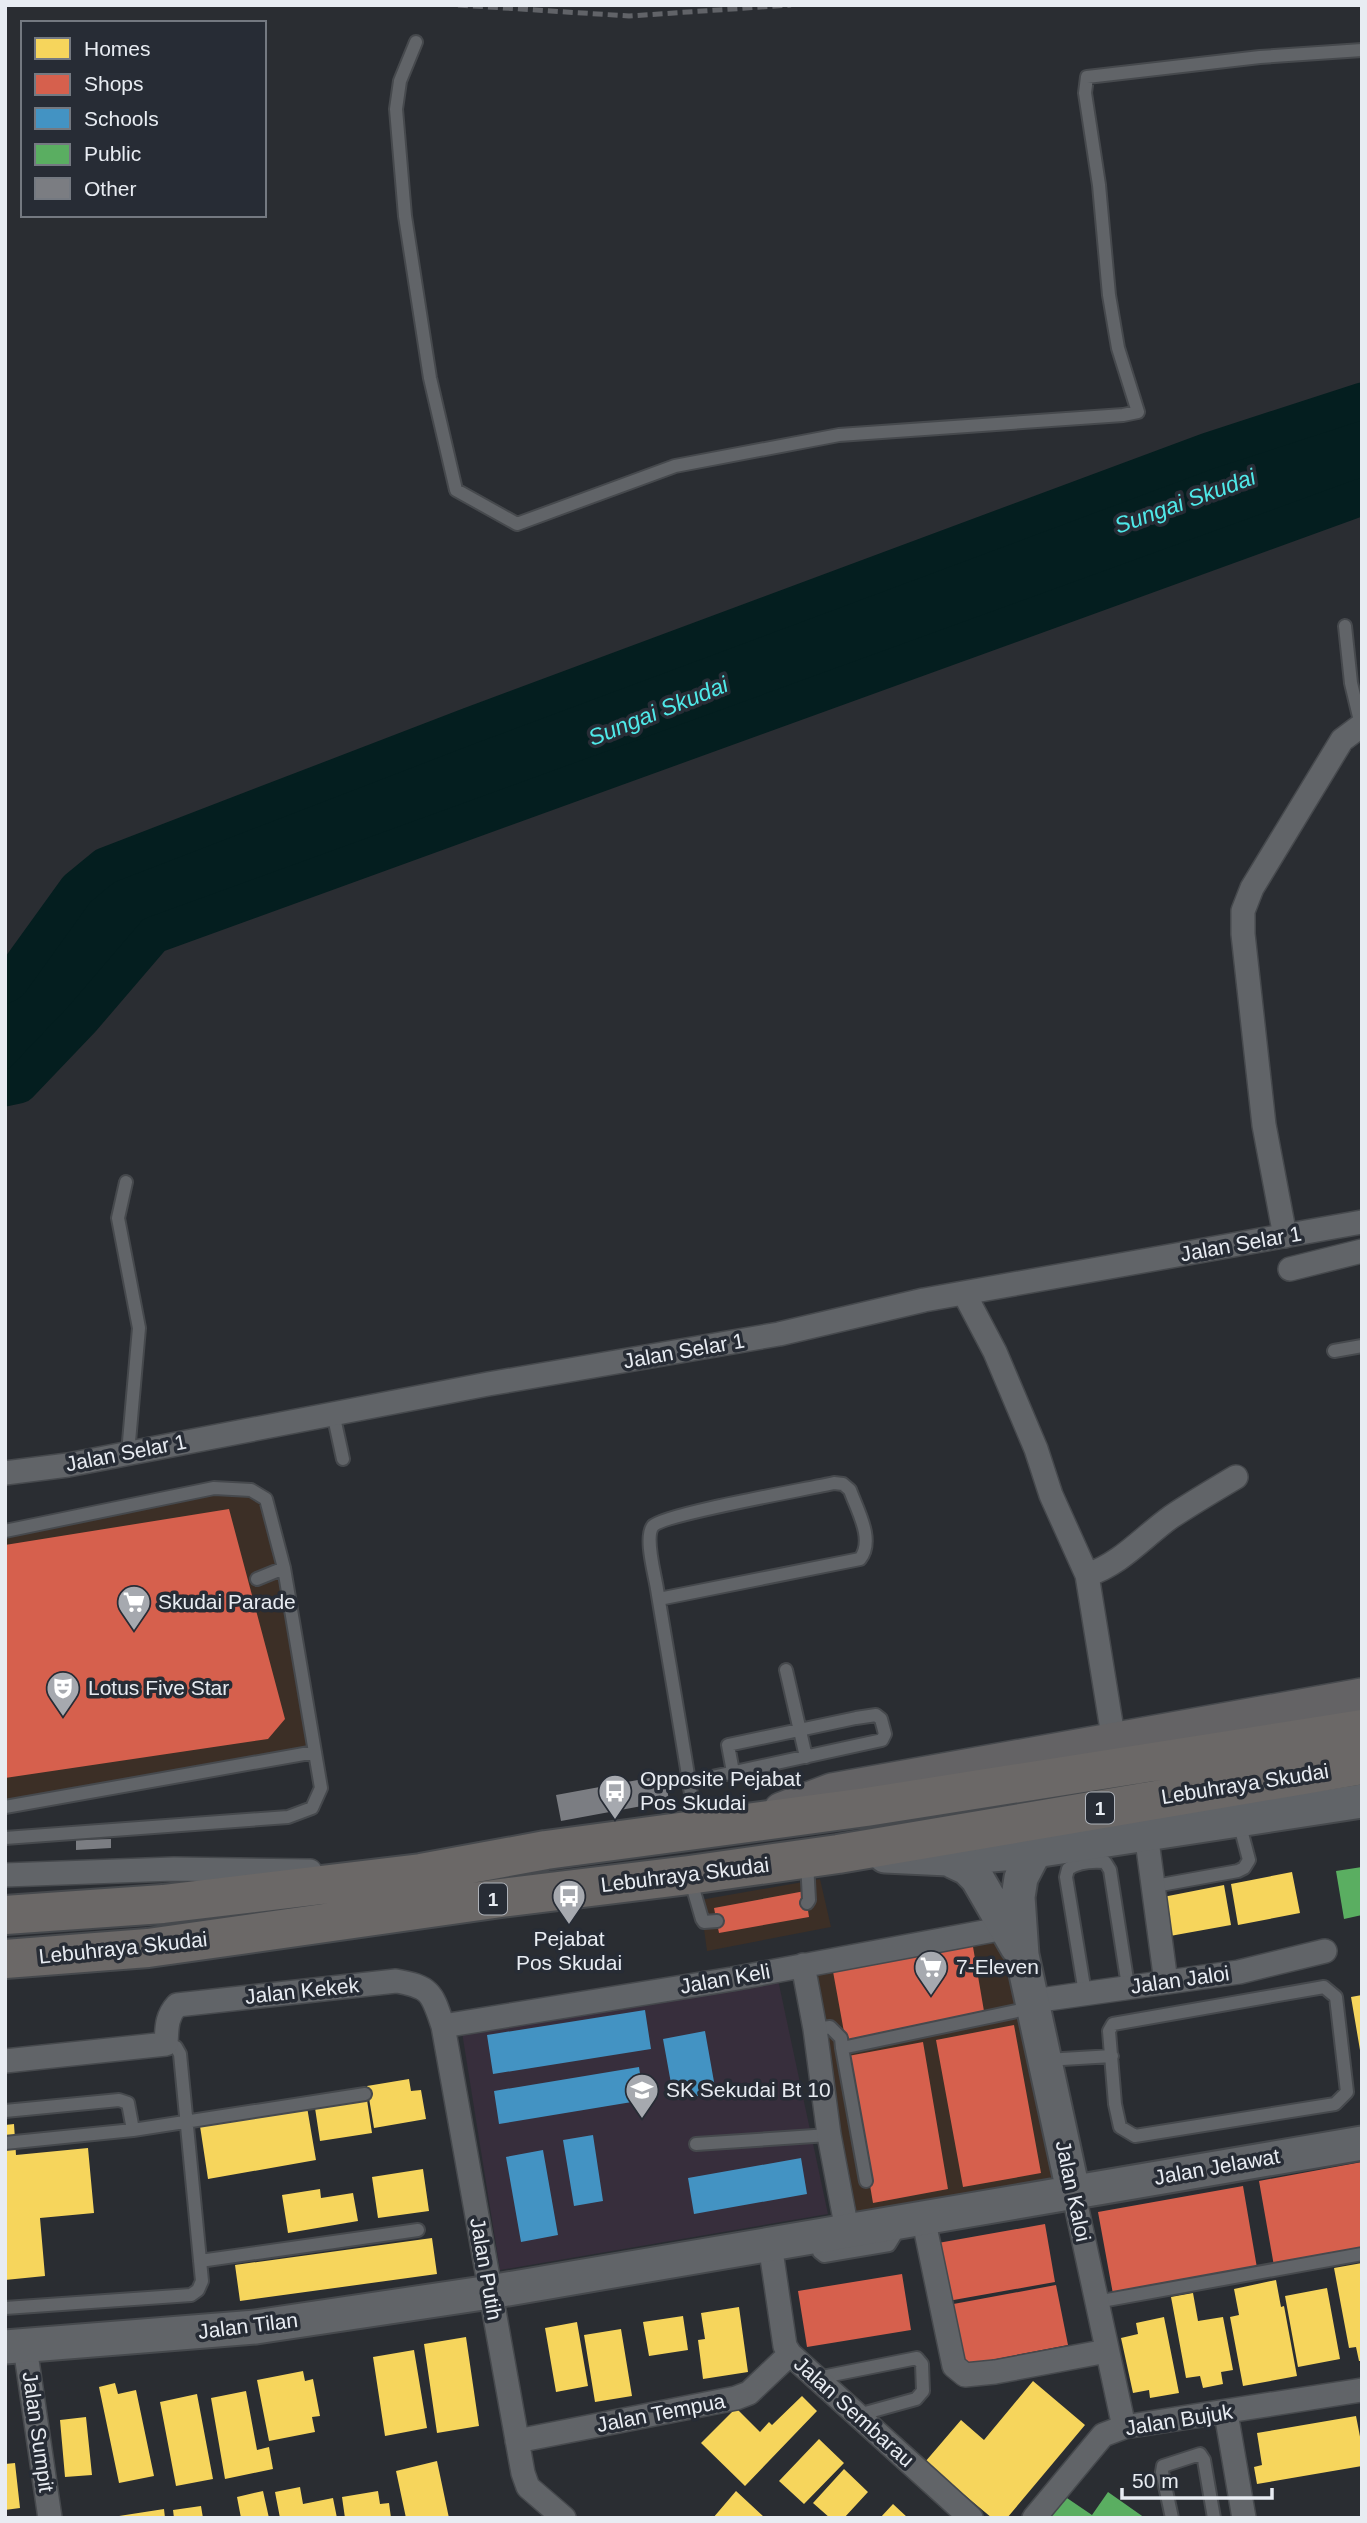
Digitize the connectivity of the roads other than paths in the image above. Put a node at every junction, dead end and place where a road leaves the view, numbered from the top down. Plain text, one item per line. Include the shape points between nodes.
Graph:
1 (416, 42) dead end
2 (1362, 50) edge
3 (1345, 626) dead end
4 (1361, 725) edge
5 (126, 1182) dead end
6 (1362, 1222) edge
7 (1285, 1236) junction
8 (1362, 1251) edge
9 (1290, 1269) dead end
10 (964, 1293) junction
11 (1362, 1346) edge
12 (1334, 1351) dead end
13 (333, 1413) junction
14 (128, 1453) junction
15 (343, 1459) dead end
16 (5, 1474) edge
17 (1236, 1477) dead end
18 (5, 1531) edge
19 (284, 1569) junction
20 (1087, 1575) junction
21 (257, 1579) dead end
22 (659, 1600) junction
23 (786, 1670) dead end
24 (1362, 1697) edge
25 (1350, 1729) edge
26 (801, 1730) junction
27 (1114, 1742) junction
28 (315, 1752) junction
29 (806, 1756) junction
30 (1362, 1765) edge
31 (733, 1772) junction
32 (689, 1782) junction
33 (1362, 1801) edge
34 (5, 1807) edge
35 (1238, 1820) junction
36 (752, 1823) junction
37 (697, 1830) junction
38 (1146, 1833) junction
39 (5, 1838) edge
40 (1035, 1851) junction
41 (823, 1856) junction
42 (948, 1859) junction
43 (421, 1872) junction
44 (5, 1875) edge
45 (689, 1875) junction
46 (1155, 1886) junction
47 (807, 1903) dead end
48 (5, 1914) edge
49 (717, 1921) dead end
50 (1014, 1941) junction
51 (1325, 1951) dead end
52 (5, 1959) edge
53 (803, 1965) junction
54 (1166, 1982) junction
55 (1128, 1986) junction
56 (1085, 1993) junction
57 (1034, 2004) junction
58 (443, 2026) junction
59 (816, 2029) junction
60 (166, 2044) junction
61 (842, 2048) junction
62 (1112, 2056) junction
63 (1046, 2060) junction
64 (5, 2061) edge
65 (365, 2094) dead end
66 (5, 2111) edge
67 (187, 2122) junction
68 (133, 2130) junction
69 (829, 2135) junction
70 (5, 2143) edge
71 (1362, 2143) edge
72 (696, 2144) dead end
73 (866, 2181) dead end
74 (1073, 2191) junction
75 (912, 2219) junction
76 (418, 2230) dead end
77 (832, 2233) junction
78 (770, 2244) junction
79 (1362, 2254) edge
80 (200, 2261) junction
81 (490, 2292) junction
82 (1096, 2302) junction
83 (5, 2308) edge
84 (15, 2347) edge
85 (1107, 2351) junction
86 (790, 2354) junction
87 (817, 2378) junction
88 (1362, 2390) edge
89 (1226, 2413) junction
90 (858, 2416) junction
91 (1124, 2427) junction
92 (517, 2441) junction
93 (538, 2511) edge
94 (50, 2518) edge
95 (564, 2518) edge
96 (971, 2518) edge
97 (1034, 2518) edge
98 (1172, 2518) edge
99 (1214, 2518) edge
100 (1244, 2518) edge

1 - 2 lane via 400,81 396,109 405,216 430,378 456,490 517,524 675,466 839,435 1138,412 1108,295 1099,185 1085,93 1087,77
3 - 4 lane
4 - 7 street via 1342,740 1252,888 1243,911 1264,1125
5 - 14 lane via 118,1218 139,1328
6 - 7 street, Jalan Selar 1
7 - 10 street, Jalan Selar 1
8 - 9 street
10 - 13 street, Jalan Selar 1 via 779,1334
10 - 20 street via 1006,1375
11 - 12 lane
13 - 14 street, Jalan Selar 1
13 - 15 lane
14 - 16 street, Jalan Selar 1
17 - 20 street via 1171,1517 1116,1561
18 - 19 lane via 214,1488 251,1490 266,1499
19 - 21 lane
19 - 28 lane
20 - 27 street
22 - 22 lane via 648,1535 654,1525 693,1512 834,1483 850,1490 867,1540 860,1559
22 - 32 lane
23 - 26 lane
24 - 27 main road
25 - 36 highway, Lebuhraya Skudai / 1
26 - 29 lane
26 - 29 lane via 876,1715 885,1734 882,1740
26 - 31 lane via 728,1745
27 - 36 main road via 832,1791
28 - 34 lane
28 - 39 lane via 321,1787 312,1808 288,1817
29 - 31 lane
30 - 41 highway, Lebuhraya Skudai / 1
31 - 32 lane
32 - 37 lane
33 - 35 street
35 - 38 street
35 - 46 lane via 1249,1860 1244,1868
36 - 37 highway, Lebuhraya Skudai / 1
37 - 43 highway, Lebuhraya Skudai / 1
38 - 40 street
38 - 46 street
40 - 42 street
40 - 50 street, Jalan Kaloi via 1020,1878
41 - 42 street
41 - 45 highway, Lebuhraya Skudai / 1
41 - 47 lane
42 - 50 street, Jalan Kaloi via 977,1878
43 - 44 street via 174,1870
43 - 48 highway, Lebuhraya Skudai / 1 via 163,1904
45 - 49 lane via 702,1919
45 - 52 highway, Lebuhraya Skudai / 1 via 148,1948
46 - 54 street
50 - 53 street, Jalan Keli
50 - 57 street, Jalan Kaloi
51 - 54 street, Jalan Jaloi via 1239,1972
53 - 58 street, Jalan Keli
53 - 59 street
54 - 55 street, Jalan Jaloi
55 - 56 street, Jalan Jaloi
55 - 56 lane via 1110,1870 1105,1862 1074,1865 1066,1877
56 - 57 street, Jalan Jaloi
57 - 61 lane
57 - 63 street, Jalan Kaloi
58 - 60 street, Jalan Kekek via 433,1997 418,1985 396,1981 177,2005 167,2021
58 - 81 street, Jalan Putih
59 - 61 lane via 830,2027 841,2038
59 - 69 street
60 - 64 street
60 - 67 lane via 180,2054
61 - 73 lane
62 - 62 lane via 1120,2127 1135,2136 1335,2104 1347,2092 1336,1997 1324,1987 1113,2024 1109,2031
62 - 63 lane
63 - 74 street, Jalan Kaloi
65 - 67 lane
66 - 68 lane via 119,2100 128,2103
67 - 68 lane
67 - 80 lane
68 - 70 lane
69 - 72 lane
69 - 77 street
71 - 74 street, Jalan Jelawat
74 - 75 street, Jalan Jelawat
74 - 82 street, Jalan Kaloi
75 - 77 street, Jalan Jelawat
75 - 85 street via 954,2366 965,2375
76 - 80 lane
77 - 78 street, Jalan Jelawat
78 - 81 street, Jalan Tilan
78 - 86 street, Jalan Sembarau
79 - 82 lane
80 - 83 lane via 202,2281 191,2295
81 - 84 street, Jalan Tilan via 256,2327
81 - 92 street, Jalan Putih
82 - 85 street, Jalan Kaloi
84 - 94 street, Jalan Sumpit
85 - 91 street, Jalan Kaloi
86 - 87 street, Jalan Sembarau
86 - 92 street, Jalan Tempua via 749,2393 736,2399
87 - 90 street, Jalan Sembarau
87 - 90 lane via 917,2358 922,2364 923,2391 916,2399
88 - 89 street, Jalan Bujuk
89 - 91 street, Jalan Bujuk
89 - 100 street
90 - 96 street, Jalan Sembarau
91 - 97 street, Jalan Bujuk via 1103,2435
92 - 93 street, Jalan Putih
93 - 95 street, Jalan Putih
98 - 99 lane via 1163,2466 1200,2454

